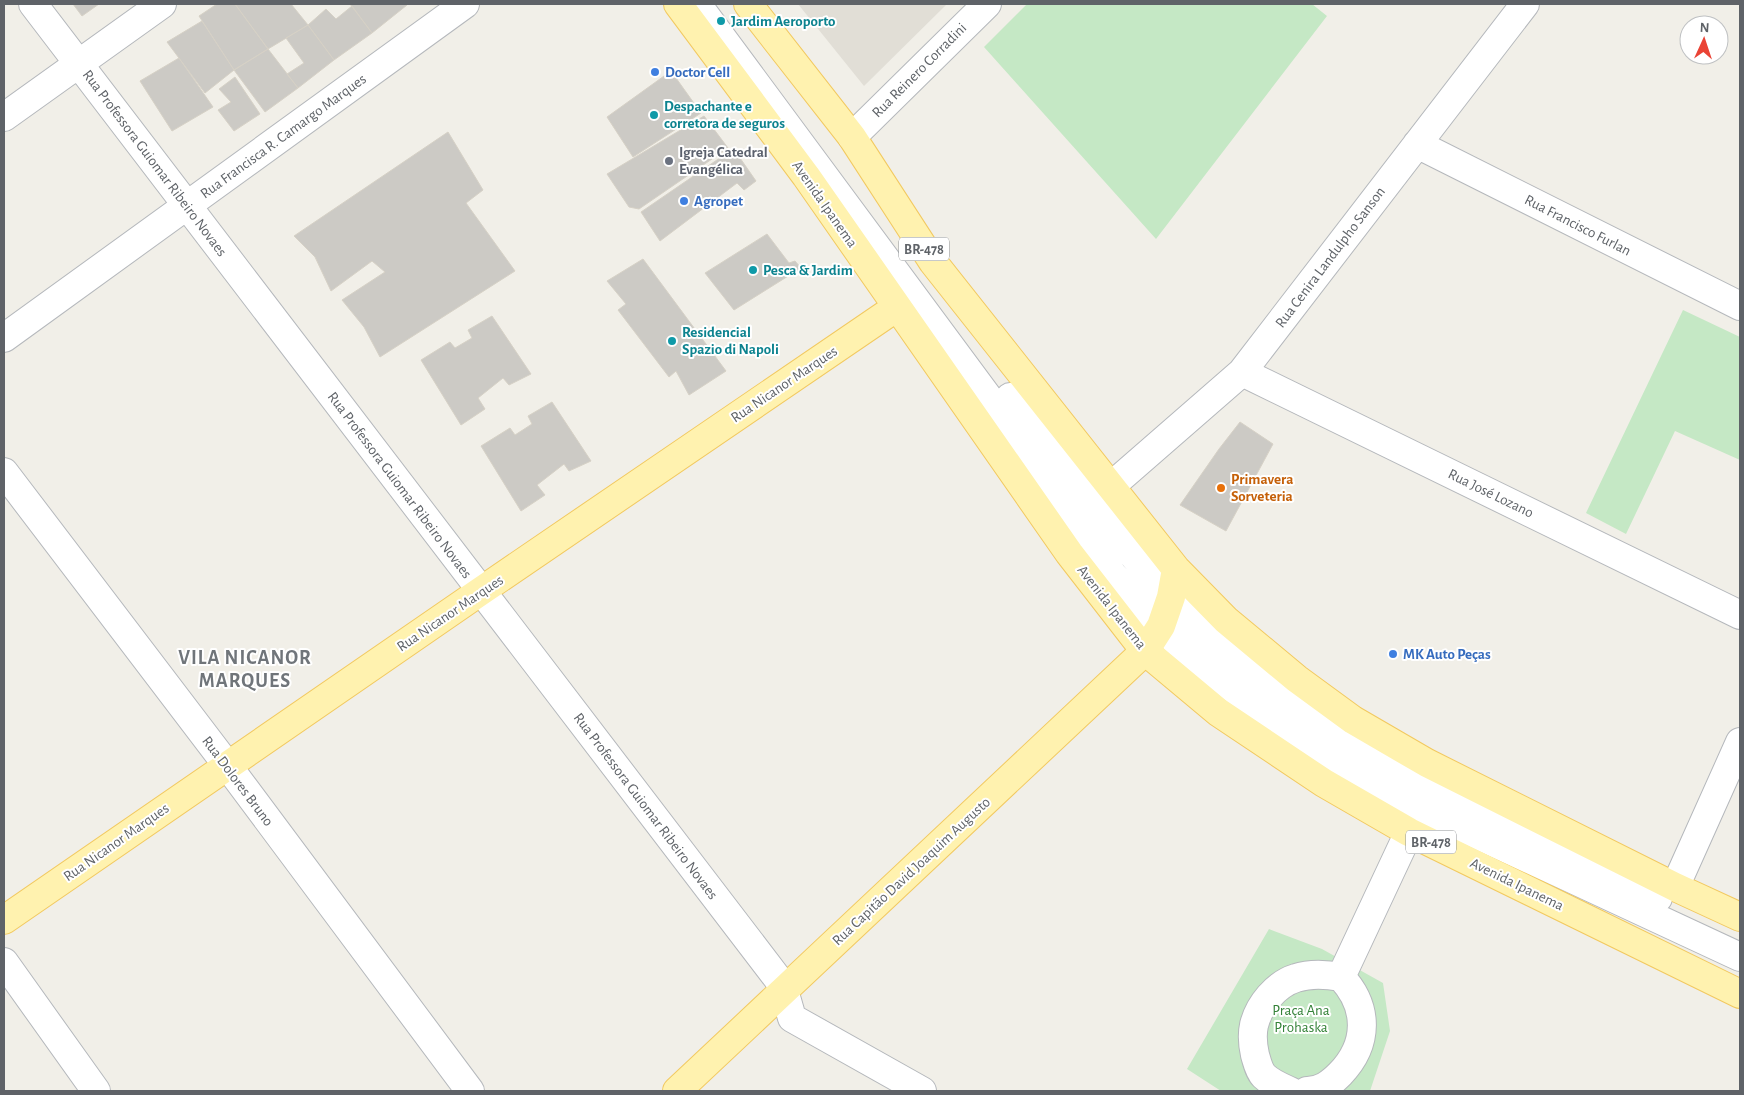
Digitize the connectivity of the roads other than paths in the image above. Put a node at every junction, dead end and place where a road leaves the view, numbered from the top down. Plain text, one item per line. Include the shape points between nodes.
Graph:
1 (33, 4) edge
2 (162, 4) edge
3 (465, 4) edge
4 (678, 4) edge
5 (697, 4) edge
6 (719, 4) edge
7 (748, 4) edge
8 (987, 4) edge
9 (1525, 4) edge
10 (79, 63) junction
11 (4, 117) edge
12 (852, 137) junction
13 (1416, 144) junction
14 (187, 205) junction
15 (1740, 306) edge
16 (897, 307) junction
17 (4, 338) edge
18 (1242, 372) junction
19 (4, 472) edge
20 (1110, 487) junction
21 (1176, 569) junction
22 (481, 591) junction
23 (1171, 597) junction
24 (1740, 615) edge
25 (1161, 626) junction
26 (1145, 650) junction
27 (1740, 742) edge
28 (227, 766) junction
29 (1410, 832) junction
30 (1675, 887) junction
31 (1740, 917) edge
32 (4, 920) edge
33 (1740, 937) edge
34 (1740, 957) edge
35 (4, 962) edge
36 (1341, 977) junction
37 (784, 990) junction
38 (1740, 994) edge
39 (96, 1091) edge
40 (470, 1091) edge
41 (677, 1091) edge
42 (922, 1091) edge
43 (1290, 1091) edge
44 (1307, 1091) edge

1 - 10 street, Rua Professora Guiomar Ribeiro Novaes
2 - 10 street
3 - 14 street, Rua Francisca R. Camargo Marques
4 - 16 main road, Avenida Ipanema / BR-478 via 806,176
5 - 25 street via 1010,427 1112,574
6 - 23 street via 1107,525
7 - 12 main road, BR-478
8 - 12 street, Rua Reinero Corradini
9 - 13 street, Rua Cenira Landulpho Sanson
10 - 11 street
10 - 14 street, Rua Professora Guiomar Ribeiro Novaes
12 - 20 main road, BR-478 via 933,262
13 - 15 street, Rua Francisco Furlan
13 - 18 street, Rua Cenira Landulpho Sanson
14 - 17 street, Rua Francisca R. Camargo Marques
14 - 22 street, Rua Professora Guiomar Ribeiro Novaes
16 - 22 main road, Rua Nicanor Marques
16 - 26 main road, Avenida Ipanema / BR-478 via 1064,546
18 - 20 street, Rua Cenira Landulpho Sanson
18 - 24 street, Rua José Lozano
19 - 28 street, Rua Dolores Bruno
20 - 21 main road, BR-478
21 - 23 main road, Rua Capitão David Joaquim Augusto
21 - 30 main road, BR-478 via 1226,620 1297,679 1354,720 1427,763
22 - 28 main road, Rua Nicanor Marques
22 - 37 street, Rua Professora Guiomar Ribeiro Novaes
23 - 25 main road, Rua Capitão David Joaquim Augusto
23 - 33 street via 1207,634 1303,716 1381,766
25 - 26 main road, Rua Capitão David Joaquim Augusto
25 - 34 street via 1184,649 1299,741 1368,784
26 - 29 main road, Avenida Ipanema / BR-478 via 1218,712 1324,783
26 - 37 main road, Rua Capitão David Joaquim Augusto
27 - 30 street
28 - 32 main road, Rua Nicanor Marques
28 - 40 street, Rua Dolores Bruno
29 - 36 street
29 - 38 main road, Avenida Ipanema / BR-478
30 - 31 main road, BR-478
35 - 39 street
36 - 43 street via 1320,973 1295,978 1276,990 1262,1006 1254,1026 1253,1047 1257,1063 1263,1075
36 - 44 street via 1355,995 1360,1008 1359,1045 1347,1066 1329,1085
37 - 41 main road, Rua Capitão David Joaquim Augusto
37 - 42 street, Rua Professora Guiomar Ribeiro Novaes via 792,1018

